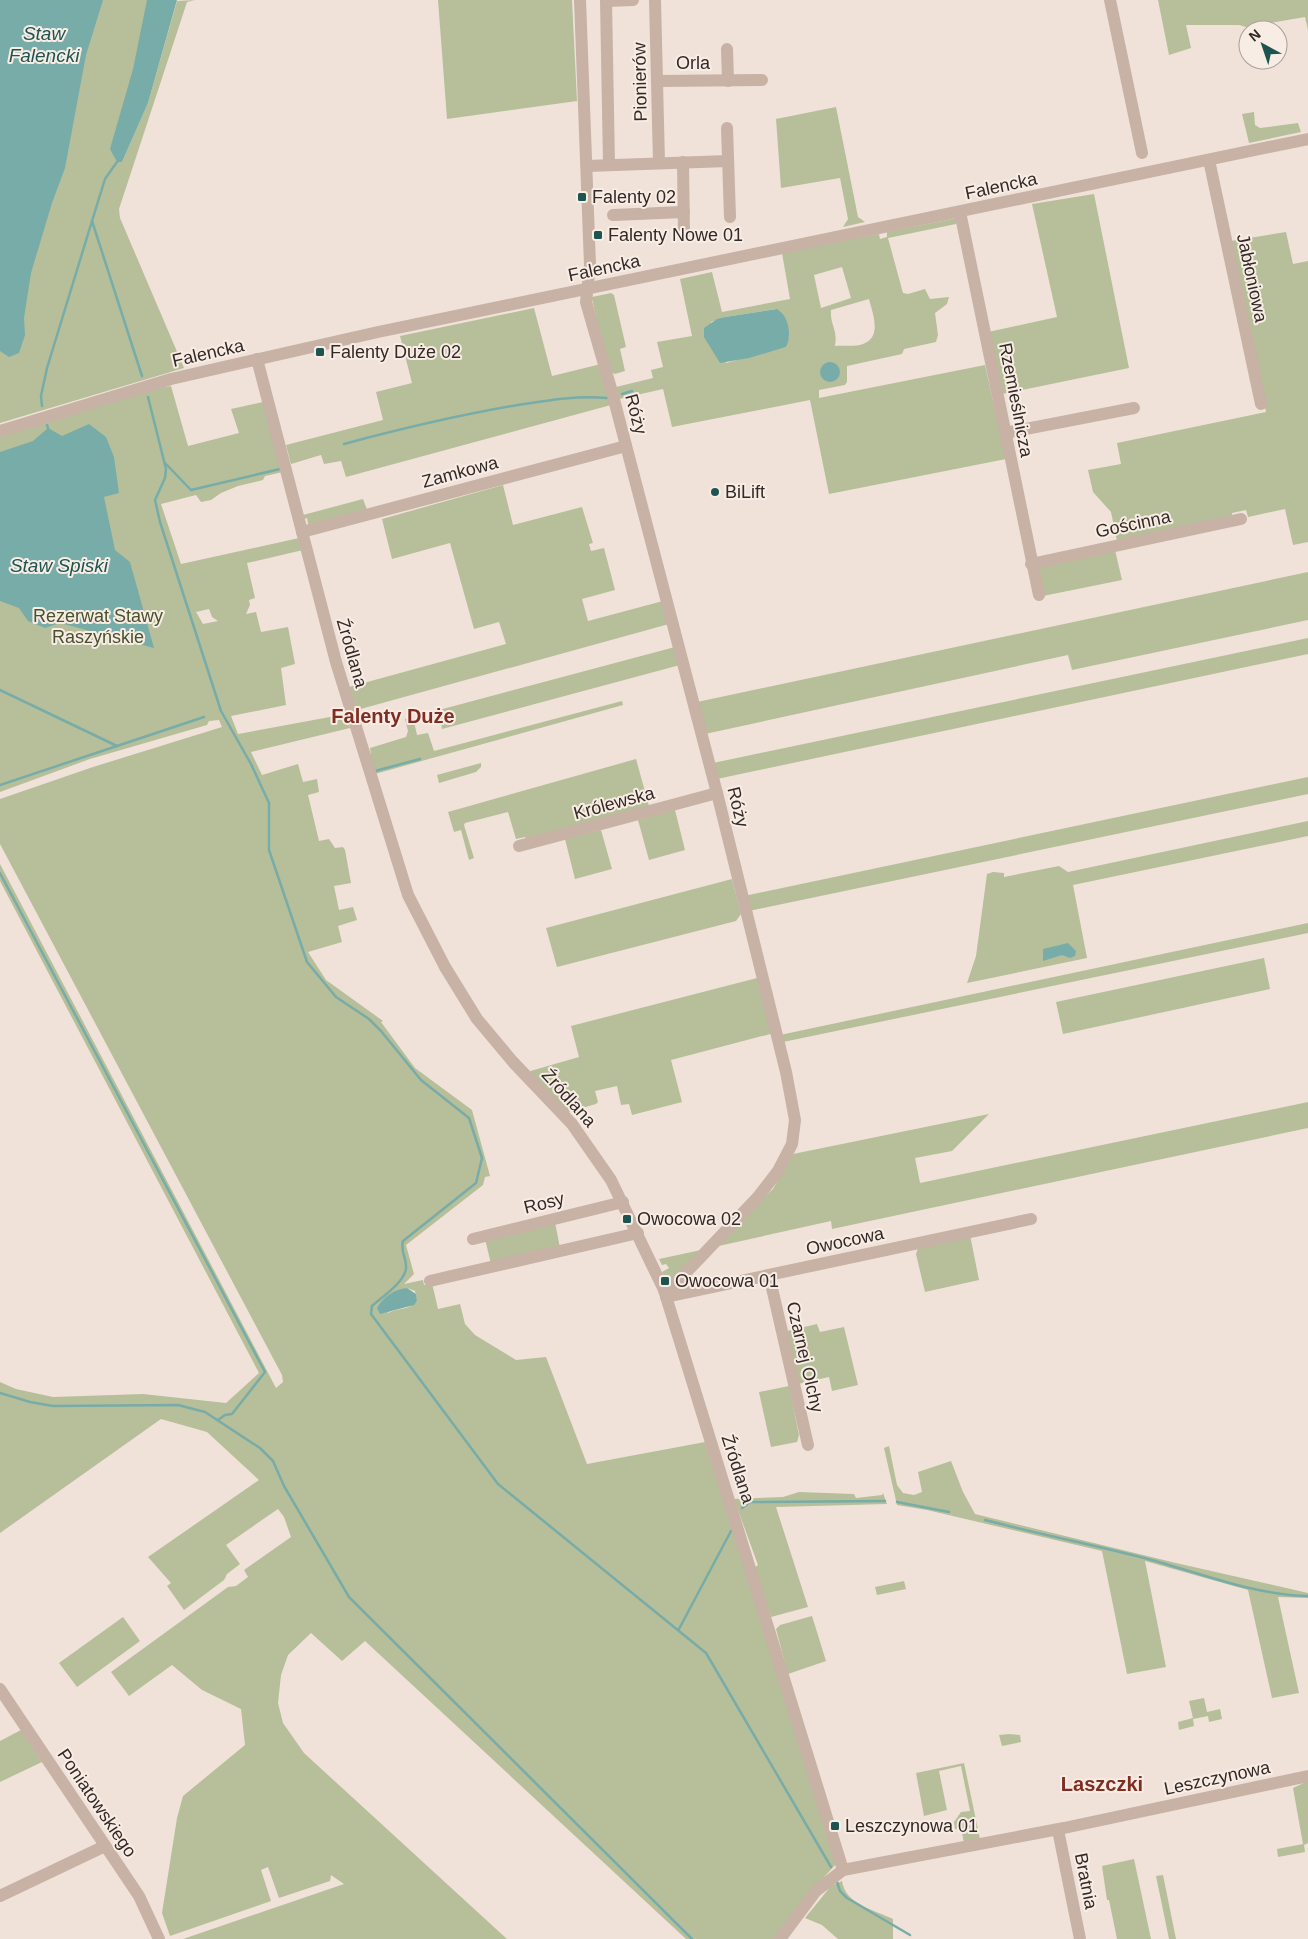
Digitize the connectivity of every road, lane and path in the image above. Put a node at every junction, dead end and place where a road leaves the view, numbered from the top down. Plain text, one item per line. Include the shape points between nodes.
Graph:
1 (580, 0) edge
2 (606, 0) edge
3 (633, 0) edge
4 (655, 0) edge
5 (1110, 0) edge
6 (727, 49) dead end
7 (762, 80) dead end
8 (657, 81) junction
9 (728, 81) junction
10 (728, 128) dead end
11 (1308, 139) edge
12 (1142, 153) dead end
13 (1209, 160) junction
14 (728, 161) junction
15 (683, 162) junction
16 (659, 163) junction
17 (610, 165) junction
18 (587, 166) junction
19 (684, 212) junction
20 (960, 212) junction
21 (613, 215) dead end
22 (730, 217) dead end
23 (684, 234) dead end
24 (586, 290) junction
25 (257, 359) junction
26 (1261, 404) dead end
27 (1134, 408) dead end
28 (0, 431) edge
29 (1005, 434) junction
30 (626, 446) junction
31 (1241, 519) dead end
32 (302, 532) junction
33 (1031, 564) junction
34 (1038, 595) dead end
35 (717, 793) junction
36 (519, 846) dead end
37 (623, 1202) junction
38 (1031, 1219) dead end
39 (638, 1233) junction
40 (473, 1238) dead end
41 (769, 1276) junction
42 (430, 1281) dead end
43 (665, 1293) junction
44 (808, 1446) dead end
45 (0, 1689) edge
46 (1308, 1776) edge
47 (1058, 1830) junction
48 (105, 1846) junction
49 (843, 1870) junction
50 (0, 1896) edge
51 (159, 1939) edge
52 (780, 1939) edge
53 (1080, 1939) edge

1 - 18 street, Róży
2 - 3 street
2 - 17 street
4 - 8 street, Pionierów
5 - 12 street
6 - 9 street, Orla
7 - 9 street, Orla
8 - 9 street, Orla
8 - 16 street, Pionierów
10 - 14 street
11 - 13 street, Falencka
13 - 20 street, Falencka
13 - 26 street, Jabłoniowa
14 - 15 street
14 - 22 street
15 - 16 street
15 - 19 street
16 - 17 street
17 - 18 street
18 - 24 street, Róży via 590,274
19 - 21 street
19 - 23 street
20 - 24 street, Falencka
20 - 29 street, Rzemieślnicza
24 - 25 street, Falencka
24 - 30 street, Róży via 586,302
25 - 28 street, Falencka via 132,390
25 - 32 street, Źródlana
27 - 29 street
29 - 33 street, Rzemieślnicza
30 - 32 street, Zamkowa
30 - 35 street, Róży
31 - 33 street, Gościnna
32 - 37 street, Źródlana via 359,741 401,876 421,924 477,1019 572,1124
33 - 34 street, Rzemieślnicza
35 - 36 street, Królewska
35 - 43 street, Róży via 786,1072 796,1128 788,1157 758,1196
37 - 39 street, Źródlana
37 - 40 street, Rosy
38 - 41 street, Owocowa
39 - 42 street
39 - 43 street, Źródlana
41 - 43 street, Owocowa
41 - 44 street, Czarnej Olchy
43 - 49 street, Źródlana
45 - 48 street, Poniatowskiego
46 - 47 street, Leszczynowa
47 - 49 street, Leszczynowa
47 - 53 street, Bratnia
48 - 50 street
48 - 51 street, Poniatowskiego via 139,1896
49 - 52 street, Leszczynowa via 816,1891

